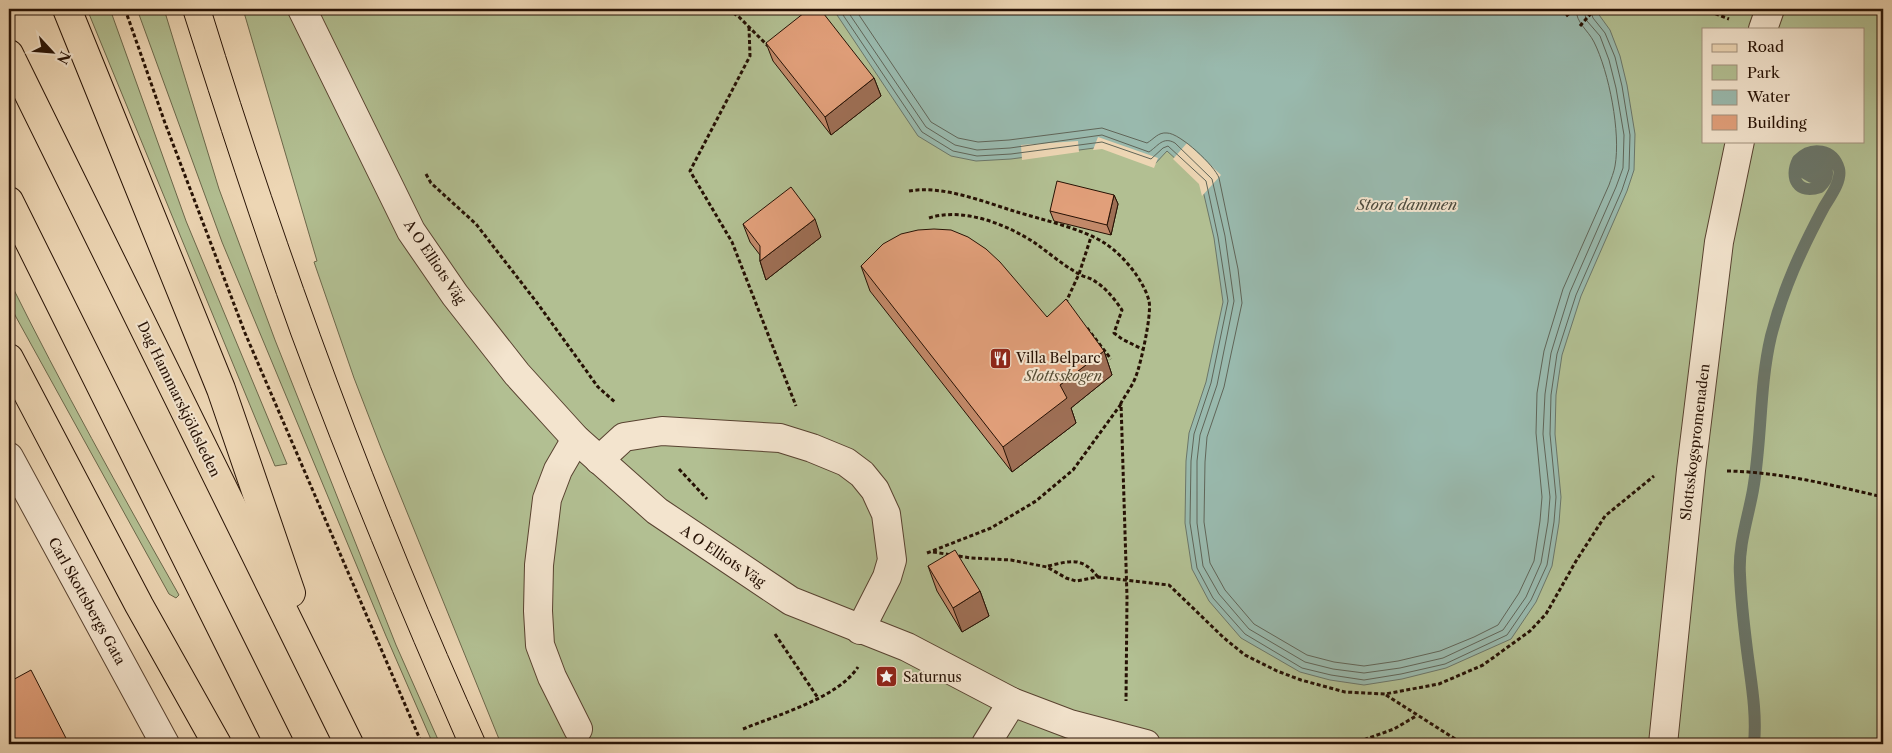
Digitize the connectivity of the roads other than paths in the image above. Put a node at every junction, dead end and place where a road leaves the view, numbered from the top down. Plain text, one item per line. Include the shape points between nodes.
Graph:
1 (67, 9) edge
2 (302, 9) edge
3 (1770, 9) edge
4 (1763, 28) edge
5 (9, 54) edge
6 (1740, 142) edge
7 (9, 201) edge
8 (9, 358) edge
9 (576, 439) junction
10 (9, 457) edge
11 (599, 460) junction
12 (866, 632) junction
13 (327, 698) junction
14 (1012, 702) junction
15 (578, 729) dead end
16 (1136, 742) edge
17 (165, 744) edge
18 (217, 744) edge
19 (279, 744) edge
20 (349, 744) edge
21 (986, 744) edge
22 (1663, 744) edge

1 - 13 main road via 221,389
2 - 9 street, A O Elliots Väg via 410,231 517,374
3 - 4 street
5 - 13 main road, Dag Hammarskjöldsleden
6 - 22 street, Slottsskogspromenaden via 1718,252 1680,566
7 - 19 main road
8 - 18 main road via 139,605
9 - 11 street, A O Elliots Väg
9 - 15 street via 558,470 547,499 539,565 538,611 540,645 552,678
10 - 17 street, Carl Skottsbergs Gata
11 - 12 street, A O Elliots Väg via 656,511 791,601
11 - 12 street via 624,437 662,432 780,438 846,462 876,490 886,514 892,560
12 - 14 street, A O Elliots Väg via 907,647
13 - 20 main road, Dag Hammarskjöldsleden
14 - 16 street, A O Elliots Väg via 1070,724
14 - 21 street

